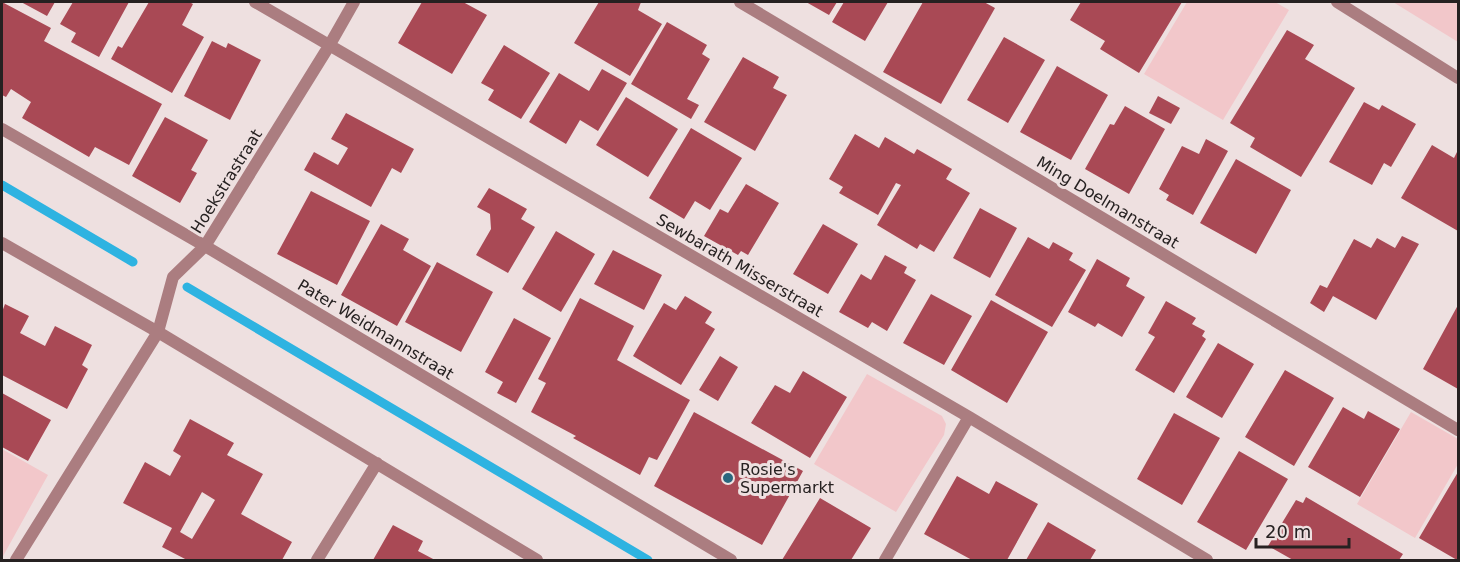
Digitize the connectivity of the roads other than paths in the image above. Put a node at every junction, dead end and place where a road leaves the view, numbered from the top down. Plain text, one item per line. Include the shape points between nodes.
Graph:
1 (255, 2) edge
2 (354, 2) edge
3 (740, 2) edge
4 (1337, 2) edge
5 (329, 46) junction
6 (1458, 78) edge
7 (2, 129) edge
8 (2, 243) edge
9 (205, 246) junction
10 (158, 332) junction
11 (969, 417) junction
12 (1458, 430) edge
13 (377, 463) junction
14 (16, 561) edge
15 (317, 561) edge
16 (537, 561) edge
17 (731, 561) edge
18 (885, 561) edge
19 (1207, 561) edge

1 - 5 street, Sewbarath Misserstraat
2 - 5 street, Hoekstrastraat
3 - 12 street, Ming Doelmanstraat
4 - 6 street
5 - 9 street, Hoekstrastraat
5 - 11 street, Sewbarath Misserstraat
7 - 9 street, Pater Weidmannstraat
8 - 10 street
9 - 10 street, Hoekstrastraat via 173,277
9 - 17 street, Pater Weidmannstraat
10 - 13 street
10 - 14 street, Hoekstrastraat
11 - 18 street
11 - 19 street, Sewbarath Misserstraat
13 - 15 street
13 - 16 street

